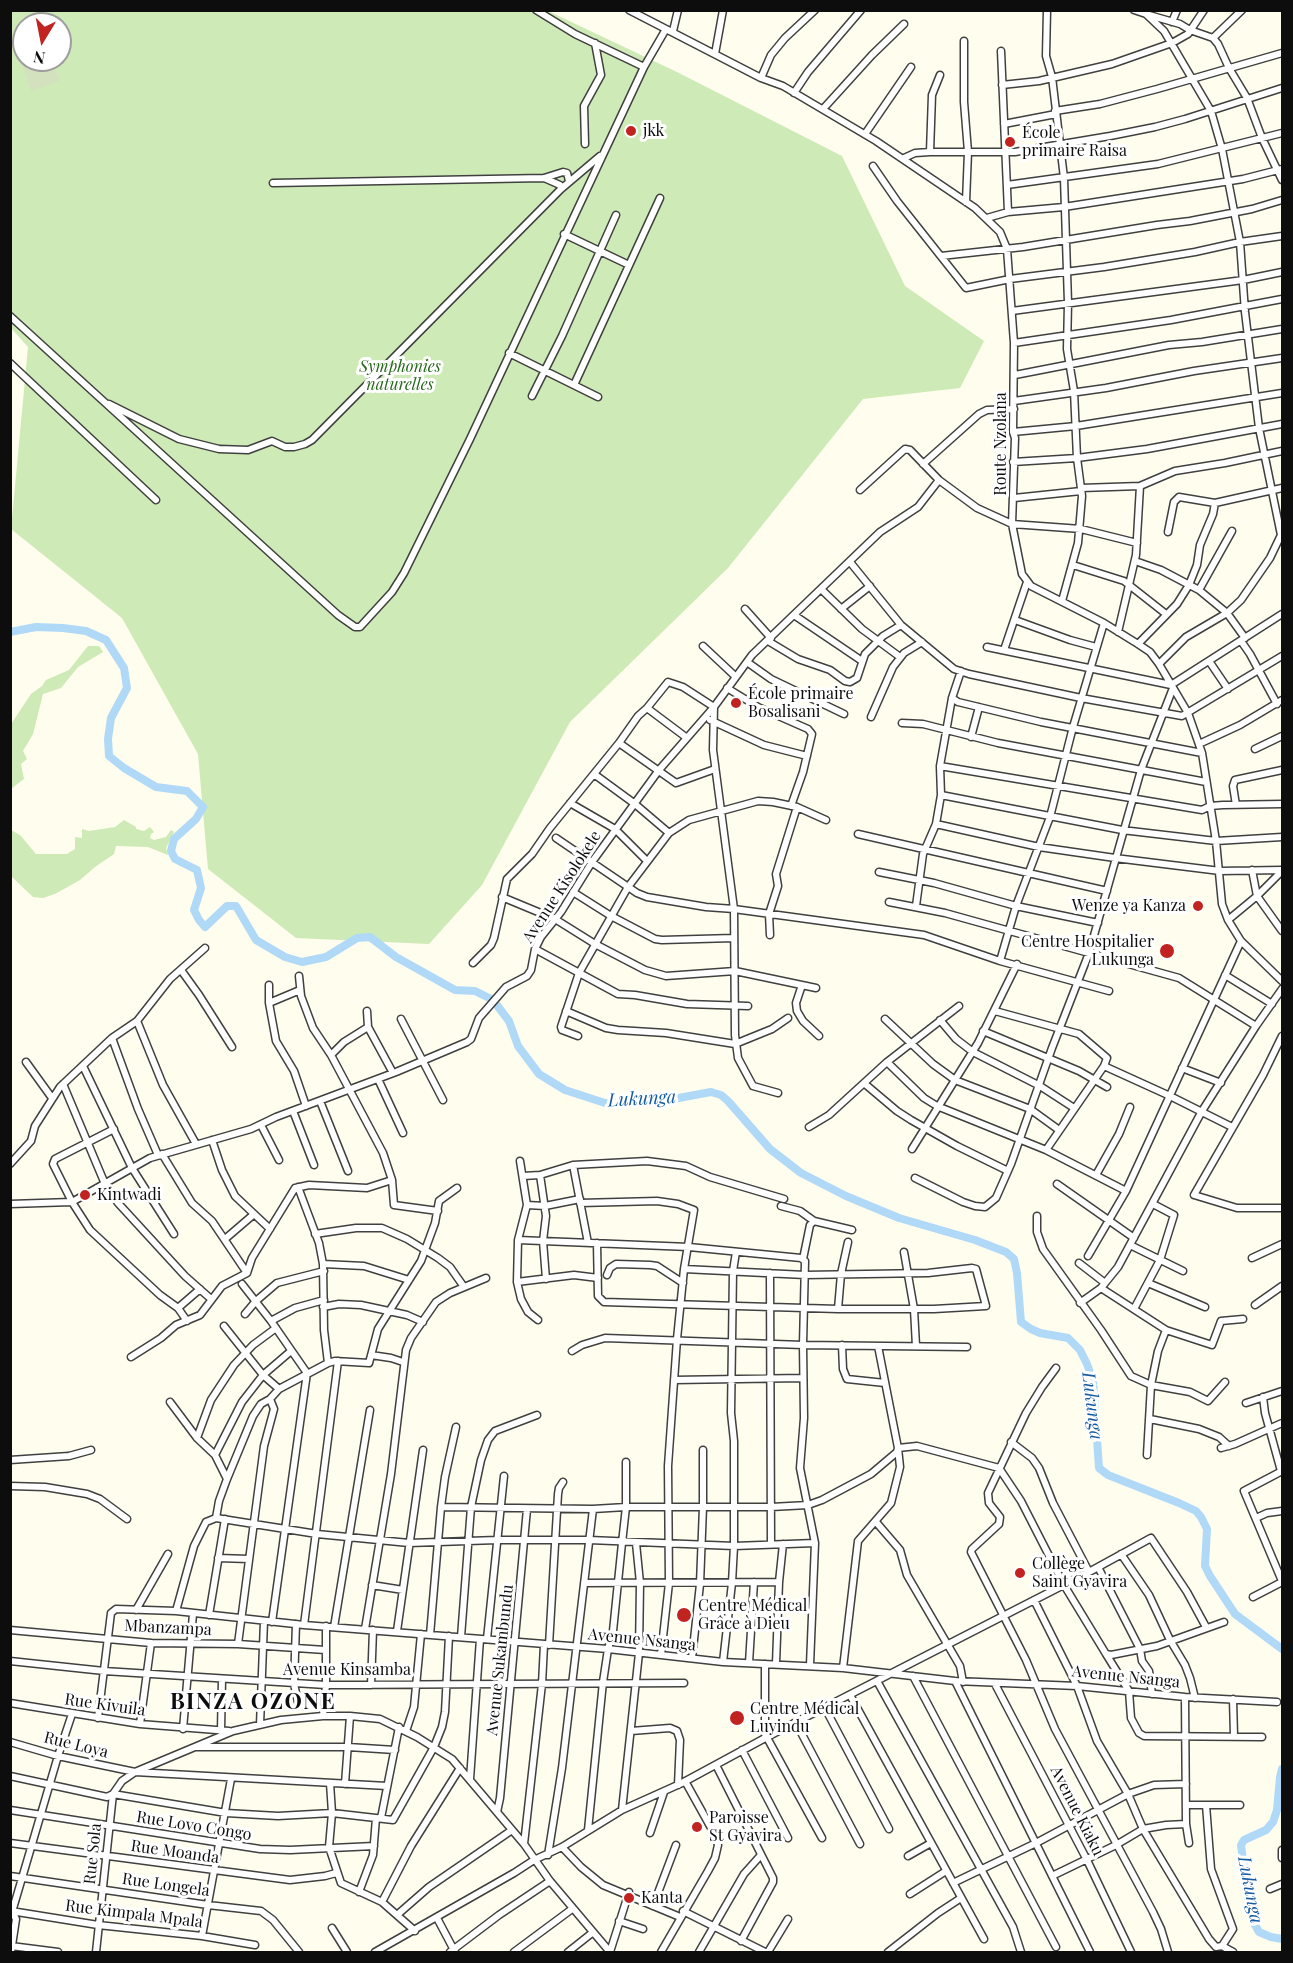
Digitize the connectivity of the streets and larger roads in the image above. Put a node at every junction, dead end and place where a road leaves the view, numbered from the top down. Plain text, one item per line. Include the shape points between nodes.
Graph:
1 (536, 10) edge
2 (628, 10) edge
3 (678, 10) edge
4 (723, 10) edge
5 (815, 10) edge
6 (861, 10) edge
7 (1047, 10) edge
8 (1134, 10) edge
9 (1176, 10) edge
10 (1204, 10) edge
11 (1242, 10) edge
12 (1146, 15) junction
13 (1172, 22) junction
14 (904, 24) dead end
15 (669, 30) junction
16 (1190, 30) junction
17 (1213, 38) junction
18 (964, 41) dead end
19 (595, 43) junction
20 (1172, 44) junction
21 (1001, 51) dead end
22 (1282, 53) edge
23 (715, 54) junction
24 (644, 67) junction
25 (911, 67) dead end
26 (1229, 68) junction
27 (940, 75) dead end
28 (1052, 77) junction
29 (760, 78) junction
30 (1192, 78) junction
31 (1002, 85) junction
32 (1282, 88) edge
33 (794, 93) junction
34 (1247, 98) junction
35 (823, 109) junction
36 (1211, 111) junction
37 (1055, 112) junction
38 (1004, 124) junction
39 (1282, 133) edge
40 (865, 134) junction
41 (1262, 138) junction
42 (585, 144) dead end
43 (1060, 144) junction
44 (1222, 149) junction
45 (930, 152) junction
46 (968, 152) junction
47 (603, 153) junction
48 (1005, 153) junction
49 (904, 158) junction
50 (873, 166) dead end
51 (1280, 169) edge
52 (544, 178) junction
53 (1064, 178) junction
54 (1282, 180) edge
55 (569, 181) junction
56 (1229, 181) junction
57 (273, 183) dead end
58 (1007, 185) junction
59 (561, 189) junction
60 (660, 198) dead end
61 (1282, 200) edge
62 (966, 202) junction
63 (1064, 207) junction
64 (1008, 212) junction
65 (1234, 214) junction
66 (616, 215) dead end
67 (987, 218) junction
68 (564, 234) junction
69 (1282, 236) edge
70 (1065, 241) junction
71 (1240, 242) junction
72 (1007, 249) junction
73 (600, 251) junction
74 (940, 256) junction
75 (629, 265) junction
76 (1067, 272) junction
77 (1282, 272) edge
78 (1010, 279) junction
79 (1243, 280) junction
80 (1282, 299) edge
81 (1068, 303) junction
82 (1245, 306) junction
83 (1012, 311) junction
84 (10, 316) edge
85 (1282, 329) edge
86 (1248, 334) junction
87 (1067, 337) junction
88 (1014, 343) junction
89 (509, 353) junction
90 (1282, 358) edge
91 (1252, 361) junction
92 (10, 363) edge
93 (1070, 364) junction
94 (544, 371) junction
95 (1015, 375) junction
96 (574, 385) junction
97 (1074, 392) junction
98 (1282, 393) edge
99 (532, 396) dead end
100 (598, 397) dead end
101 (1256, 397) junction
102 (102, 401) junction
103 (1014, 401) junction
104 (1014, 409) junction
105 (1282, 424) edge
106 (1076, 426) junction
107 (1259, 428) junction
108 (1013, 432) junction
109 (1282, 451) edge
110 (1265, 454) junction
111 (1077, 458) junction
112 (1013, 462) junction
113 (923, 464) junction
114 (939, 480) junction
115 (1140, 486) junction
116 (1282, 488) edge
117 (860, 490) dead end
118 (1081, 490) junction
119 (1271, 491) junction
120 (1014, 498) junction
121 (156, 500) dead end
122 (1215, 503) junction
123 (1012, 524) junction
124 (1081, 529) junction
125 (1232, 531) dead end
126 (1168, 532) dead end
127 (1137, 543) junction
128 (1135, 561) junction
129 (850, 562) junction
130 (1073, 565) junction
131 (1027, 582) junction
132 (1129, 585) junction
133 (1189, 585) junction
134 (870, 586) junction
135 (821, 589) junction
136 (1199, 590) junction
137 (1062, 601) junction
138 (745, 609) dead end
139 (841, 609) junction
140 (1227, 612) junction
141 (1166, 614) junction
142 (1282, 614) edge
143 (794, 615) junction
144 (1015, 620) junction
145 (1104, 623) junction
146 (902, 625) junction
147 (1118, 632) junction
148 (769, 639) junction
149 (1243, 639) junction
150 (879, 640) junction
151 (922, 642) junction
152 (1138, 644) junction
153 (703, 646) dead end
154 (987, 647) dead end
155 (1096, 647) junction
156 (1004, 650) junction
157 (1282, 656) edge
158 (900, 657) junction
159 (862, 661) junction
160 (1209, 661) junction
161 (747, 662) junction
162 (1159, 664) junction
163 (1090, 668) junction
164 (1259, 669) junction
165 (961, 671) junction
166 (736, 677) junction
167 (1172, 686) junction
168 (727, 688) junction
169 (1228, 689) junction
170 (952, 698) junction
171 (1081, 698) junction
172 (1280, 702) edge
173 (714, 707) junction
174 (979, 707) junction
175 (647, 708) junction
176 (1163, 713) junction
177 (1188, 713) junction
178 (844, 714) dead end
179 (872, 717) dead end
180 (704, 718) junction
181 (712, 721) junction
182 (902, 723) dead end
183 (1072, 728) junction
184 (948, 731) junction
185 (1282, 736) edge
186 (970, 737) junction
187 (687, 738) junction
188 (619, 743) junction
189 (1150, 743) junction
190 (1199, 744) junction
191 (1255, 749) dead end
192 (1202, 753) junction
193 (807, 756) junction
194 (1065, 756) junction
195 (940, 766) junction
196 (715, 769) junction
197 (659, 770) junction
198 (1140, 770) junction
199 (1282, 770) edge
200 (594, 774) junction
201 (1206, 782) junction
202 (1059, 786) junction
203 (941, 795) junction
204 (1132, 798) junction
205 (570, 803) junction
206 (635, 804) junction
207 (1282, 804) edge
208 (1236, 805) junction
209 (794, 806) junction
210 (1210, 806) junction
211 (721, 812) junction
212 (1050, 817) junction
213 (826, 820) dead end
214 (936, 824) junction
215 (615, 830) junction
216 (1122, 830) junction
217 (669, 832) junction
218 (858, 834) dead end
219 (556, 837) dead end
220 (1282, 837) edge
221 (1216, 841) junction
222 (1039, 847) junction
223 (926, 848) junction
224 (1116, 858) junction
225 (647, 861) junction
226 (592, 862) junction
227 (1252, 870) junction
228 (1282, 870) edge
229 (1220, 871) junction
230 (879, 872) dead end
231 (1029, 874) junction
232 (921, 880) junction
233 (628, 887) junction
234 (1107, 891) junction
235 (573, 892) junction
236 (1257, 896) junction
237 (502, 897) junction
238 (890, 902) dead end
239 (916, 906) junction
240 (1016, 906) junction
241 (735, 909) junction
242 (769, 914) junction
243 (611, 916) junction
244 (555, 920) junction
245 (1228, 920) junction
246 (1098, 923) junction
247 (1009, 931) junction
248 (1282, 931) edge
249 (770, 935) dead end
250 (734, 938) junction
251 (1241, 941) junction
252 (595, 944) junction
253 (205, 948) dead end
254 (535, 949) junction
255 (1089, 953) junction
256 (1000, 961) junction
257 (473, 963) dead end
258 (1017, 964) junction
259 (181, 970) junction
260 (735, 971) junction
261 (579, 973) junction
262 (1225, 975) junction
263 (298, 976) dead end
264 (1282, 981) edge
265 (1078, 982) junction
266 (269, 985) dead end
267 (802, 985) junction
268 (816, 987) dead end
269 (1282, 989) edge
270 (300, 990) junction
271 (1109, 991) dead end
272 (1214, 998) junction
273 (268, 1003) junction
274 (1272, 1004) junction
275 (735, 1006) junction
276 (748, 1006) dead end
277 (958, 1006) dead end
278 (367, 1011) dead end
279 (566, 1011) junction
280 (995, 1011) junction
281 (789, 1018) dead end
282 (401, 1019) dead end
283 (885, 1019) dead end
284 (940, 1020) junction
285 (136, 1021) junction
286 (1256, 1026) junction
287 (368, 1027) junction
288 (1060, 1029) junction
289 (983, 1031) junction
290 (578, 1036) dead end
291 (819, 1036) dead end
292 (1282, 1036) edge
293 (112, 1038) junction
294 (735, 1044) junction
295 (911, 1044) junction
296 (232, 1047) dead end
297 (973, 1052) junction
298 (331, 1054) junction
299 (1048, 1059) junction
300 (423, 1060) junction
301 (26, 1062) dead end
302 (887, 1062) junction
303 (83, 1065) junction
304 (1104, 1066) junction
305 (1182, 1068) junction
306 (393, 1073) junction
307 (378, 1079) junction
308 (955, 1080) junction
309 (1094, 1080) junction
310 (1221, 1083) junction
311 (63, 1084) junction
312 (865, 1084) junction
313 (1040, 1086) junction
314 (1107, 1087) dead end
315 (348, 1090) junction
316 (778, 1094) dead end
317 (1170, 1096) junction
318 (52, 1098) junction
319 (443, 1100) dead end
320 (320, 1101) junction
321 (306, 1106) junction
322 (937, 1106) junction
323 (1130, 1107) dead end
324 (1074, 1108) junction
325 (1030, 1109) junction
326 (293, 1111) junction
327 (1202, 1111) junction
328 (261, 1125) junction
329 (808, 1127) dead end
330 (1232, 1127) junction
331 (925, 1128) junction
332 (114, 1129) junction
333 (1059, 1130) junction
334 (403, 1133) dead end
335 (1020, 1139) junction
336 (212, 1140) junction
337 (87, 1141) junction
338 (196, 1144) junction
339 (912, 1149) dead end
340 (1046, 1150) junction
341 (160, 1154) junction
342 (279, 1160) dead end
343 (520, 1161) dead end
344 (10, 1164) edge
345 (314, 1165) dead end
346 (573, 1166) junction
347 (132, 1168) junction
348 (348, 1171) dead end
349 (1008, 1171) junction
350 (540, 1175) junction
351 (1096, 1175) junction
352 (523, 1176) junction
353 (915, 1178) dead end
354 (392, 1180) junction
355 (105, 1184) junction
356 (1057, 1184) dead end
357 (298, 1186) junction
358 (457, 1188) dead end
359 (1126, 1191) junction
360 (784, 1199) dead end
361 (580, 1201) junction
362 (72, 1202) junction
363 (10, 1204) edge
364 (527, 1204) junction
365 (1153, 1204) junction
366 (545, 1206) junction
367 (781, 1206) dead end
368 (1282, 1208) edge
369 (438, 1211) junction
370 (253, 1215) junction
371 (1037, 1216) dead end
372 (1109, 1220) junction
373 (814, 1221) junction
374 (270, 1228) junction
375 (852, 1230) dead end
376 (174, 1234) dead end
377 (315, 1234) junction
378 (1134, 1238) junction
379 (225, 1239) junction
380 (518, 1240) junction
381 (543, 1241) junction
382 (848, 1242) dead end
383 (588, 1243) junction
384 (597, 1243) junction
385 (1282, 1244) edge
386 (1130, 1245) junction
387 (689, 1247) junction
388 (425, 1250) junction
389 (736, 1252) junction
390 (904, 1252) dead end
391 (1088, 1256) dead end
392 (1252, 1258) dead end
393 (803, 1259) junction
394 (1160, 1260) junction
395 (1079, 1263) dead end
396 (323, 1268) junction
397 (684, 1269) junction
398 (733, 1271) junction
399 (1183, 1271) dead end
400 (770, 1273) junction
401 (907, 1273) junction
402 (247, 1274) junction
403 (841, 1274) junction
404 (607, 1275) dead end
405 (805, 1275) junction
406 (486, 1278) dead end
407 (598, 1278) junction
408 (546, 1279) junction
409 (409, 1280) junction
410 (517, 1282) junction
411 (683, 1283) junction
412 (1148, 1283) junction
413 (242, 1284) dead end
414 (1103, 1285) junction
415 (1282, 1286) edge
416 (464, 1287) junction
417 (200, 1289) junction
418 (211, 1299) junction
419 (255, 1301) junction
420 (1080, 1303) junction
421 (324, 1304) junction
422 (681, 1304) junction
423 (1255, 1305) dead end
424 (734, 1306) junction
425 (770, 1306) junction
426 (804, 1307) junction
427 (1205, 1307) dead end
428 (178, 1308) junction
429 (838, 1309) junction
430 (914, 1309) junction
431 (1134, 1309) junction
432 (389, 1312) junction
433 (245, 1314) dead end
434 (1243, 1319) dead end
435 (538, 1320) dead end
436 (187, 1321) junction
437 (271, 1321) junction
438 (423, 1322) junction
439 (224, 1326) dead end
440 (276, 1328) junction
441 (1166, 1329) junction
442 (676, 1339) junction
443 (734, 1342) junction
444 (771, 1344) junction
445 (803, 1345) junction
446 (842, 1346) junction
447 (878, 1346) junction
448 (916, 1346) junction
449 (968, 1347) dead end
450 (291, 1351) junction
451 (572, 1351) dead end
452 (245, 1353) junction
453 (371, 1355) junction
454 (131, 1357) dead end
455 (338, 1361) junction
456 (403, 1362) junction
457 (328, 1363) junction
458 (1056, 1368) dead end
459 (307, 1373) junction
460 (263, 1375) junction
461 (803, 1378) junction
462 (770, 1379) junction
463 (674, 1380) junction
464 (733, 1380) junction
465 (1225, 1382) dead end
466 (885, 1383) junction
467 (1151, 1385) junction
468 (279, 1389) junction
469 (1282, 1391) edge
470 (1263, 1397) junction
471 (270, 1399) junction
472 (170, 1402) dead end
473 (1246, 1402) dead end
474 (370, 1410) dead end
475 (537, 1415) dead end
476 (1150, 1419) junction
477 (1282, 1423) edge
478 (456, 1427) dead end
479 (1269, 1428) junction
480 (197, 1438) junction
481 (1011, 1442) junction
482 (1229, 1446) junction
483 (898, 1448) junction
484 (1221, 1448) dead end
485 (92, 1450) dead end
486 (423, 1450) dead end
487 (703, 1450) dead end
488 (215, 1455) junction
489 (1147, 1455) dead end
490 (10, 1460) edge
491 (626, 1462) dead end
492 (999, 1468) junction
493 (1282, 1471) edge
494 (504, 1476) dead end
495 (227, 1479) junction
496 (563, 1482) dead end
497 (10, 1486) edge
498 (808, 1504) junction
499 (471, 1507) junction
500 (499, 1507) junction
501 (626, 1507) junction
502 (668, 1507) junction
503 (703, 1507) junction
504 (734, 1507) junction
505 (771, 1507) junction
506 (441, 1508) junction
507 (559, 1508) junction
508 (527, 1509) junction
509 (593, 1509) junction
510 (1282, 1511) edge
511 (216, 1518) junction
512 (1256, 1518) junction
513 (127, 1519) dead end
514 (225, 1519) junction
515 (876, 1522) junction
516 (254, 1524) junction
517 (286, 1529) junction
518 (317, 1534) junction
519 (350, 1536) junction
520 (381, 1539) junction
521 (496, 1540) junction
522 (589, 1540) junction
523 (525, 1541) junction
524 (555, 1541) junction
525 (437, 1542) junction
526 (469, 1542) junction
527 (409, 1543) junction
528 (622, 1543) junction
529 (815, 1543) junction
530 (636, 1544) junction
531 (668, 1544) junction
532 (771, 1544) junction
533 (783, 1544) junction
534 (702, 1546) junction
535 (734, 1546) junction
536 (168, 1554) dead end
537 (1121, 1554) junction
538 (218, 1558) junction
539 (249, 1559) junction
540 (1098, 1568) junction
541 (1089, 1572) junction
542 (584, 1582) junction
543 (754, 1582) junction
544 (779, 1582) junction
545 (1282, 1582) edge
546 (617, 1583) junction
547 (640, 1583) junction
548 (669, 1583) junction
549 (732, 1583) junction
550 (700, 1584) junction
551 (372, 1585) junction
552 (1064, 1585) junction
553 (403, 1590) junction
554 (1252, 1597) dead end
555 (1034, 1600) junction
556 (136, 1610) junction
557 (176, 1611) junction
558 (193, 1614) junction
559 (209, 1615) junction
560 (1005, 1616) junction
561 (241, 1618) junction
562 (264, 1621) junction
563 (272, 1622) junction
564 (1224, 1623) dead end
565 (296, 1624) junction
566 (304, 1625) junction
567 (326, 1626) junction
568 (334, 1627) junction
569 (1206, 1627) junction
570 (365, 1629) junction
571 (10, 1630) edge
572 (373, 1630) junction
573 (397, 1631) junction
574 (422, 1634) junction
575 (430, 1635) junction
576 (449, 1636) junction
577 (461, 1637) junction
578 (107, 1638) junction
579 (484, 1639) junction
580 (1170, 1640) junction
581 (151, 1642) junction
582 (514, 1642) junction
583 (189, 1643) junction
584 (238, 1644) junction
585 (547, 1645) junction
586 (262, 1646) junction
587 (946, 1646) junction
588 (577, 1647) junction
589 (296, 1648) junction
590 (608, 1649) junction
591 (1140, 1649) junction
592 (325, 1650) junction
593 (639, 1653) junction
594 (1106, 1654) junction
595 (661, 1655) junction
596 (692, 1658) junction
597 (10, 1661) edge
598 (723, 1662) junction
599 (749, 1663) junction
600 (765, 1664) junction
601 (776, 1664) junction
602 (810, 1665) junction
603 (843, 1668) junction
604 (104, 1671) junction
605 (146, 1673) junction
606 (891, 1673) junction
607 (913, 1676) junction
608 (186, 1677) junction
609 (222, 1679) junction
610 (877, 1681) junction
611 (956, 1681) junction
612 (261, 1682) junction
613 (603, 1682) junction
614 (963, 1682) junction
615 (294, 1683) junction
616 (478, 1683) junction
617 (573, 1683) junction
618 (636, 1683) junction
619 (684, 1683) dead end
620 (1036, 1683) junction
621 (418, 1684) junction
622 (447, 1684) junction
623 (510, 1684) junction
624 (542, 1684) junction
625 (995, 1684) junction
626 (326, 1685) junction
627 (371, 1685) junction
628 (1077, 1686) junction
629 (1129, 1691) junction
630 (1152, 1694) junction
631 (850, 1695) junction
632 (1185, 1697) junction
633 (1195, 1698) junction
634 (1233, 1699) junction
635 (298, 1702) dead end
636 (1277, 1702) dead end
637 (10, 1703) edge
638 (825, 1708) junction
639 (72, 1714) junction
640 (323, 1716) junction
641 (350, 1716) junction
642 (98, 1718) junction
643 (796, 1723) junction
644 (140, 1724) junction
645 (260, 1725) junction
646 (399, 1727) junction
647 (183, 1728) junction
648 (221, 1731) junction
649 (233, 1731) junction
650 (406, 1731) junction
651 (632, 1731) junction
652 (1186, 1735) junction
653 (1234, 1736) junction
654 (767, 1737) junction
655 (1262, 1737) dead end
656 (10, 1742) edge
657 (194, 1747) junction
658 (348, 1747) junction
659 (434, 1747) junction
660 (395, 1750) junction
661 (742, 1750) junction
662 (58, 1756) junction
663 (716, 1765) junction
664 (460, 1768) junction
665 (135, 1772) junction
666 (10, 1776) edge
667 (231, 1779) junction
668 (470, 1779) junction
669 (685, 1781) junction
670 (330, 1783) junction
671 (49, 1784) junction
672 (345, 1784) junction
673 (1186, 1784) junction
674 (678, 1785) junction
675 (387, 1786) junction
676 (664, 1792) junction
677 (113, 1794) junction
678 (1128, 1794) junction
679 (1186, 1804) junction
680 (1206, 1805) junction
681 (1240, 1805) dead end
682 (10, 1810) edge
683 (621, 1810) junction
684 (1098, 1811) junction
685 (497, 1812) junction
686 (226, 1813) junction
687 (332, 1813) junction
688 (40, 1815) junction
689 (379, 1818) junction
690 (1186, 1824) junction
691 (1069, 1826) junction
692 (110, 1827) junction
693 (889, 1829) dead end
694 (1143, 1829) junction
695 (512, 1830) junction
696 (588, 1830) junction
697 (650, 1833) dead end
698 (788, 1838) dead end
699 (822, 1838) dead end
700 (218, 1842) junction
701 (10, 1843) edge
702 (931, 1843) junction
703 (1036, 1843) junction
704 (524, 1844) junction
705 (860, 1844) dead end
706 (1189, 1844) dead end
707 (676, 1845) dead end
708 (1116, 1845) junction
709 (374, 1846) junction
710 (31, 1847) junction
711 (330, 1847) junction
712 (562, 1847) junction
713 (1282, 1850) edge
714 (548, 1855) junction
715 (761, 1855) junction
716 (908, 1856) dead end
717 (1008, 1856) junction
718 (106, 1857) junction
719 (1282, 1858) edge
720 (534, 1860) junction
721 (1087, 1860) junction
722 (981, 1870) junction
723 (213, 1871) junction
724 (946, 1871) junction
725 (336, 1873) junction
726 (10, 1876) edge
727 (1052, 1876) junction
728 (23, 1878) junction
729 (550, 1881) junction
730 (953, 1883) junction
731 (1282, 1884) edge
732 (1270, 1889) dead end
733 (103, 1890) junction
734 (359, 1892) junction
735 (628, 1894) junction
736 (910, 1894) dead end
737 (961, 1898) junction
738 (382, 1902) junction
739 (208, 1905) junction
740 (653, 1906) junction
741 (572, 1909) junction
742 (11, 1911) edge
743 (682, 1914) junction
744 (397, 1915) junction
745 (437, 1918) junction
746 (788, 1918) dead end
747 (620, 1921) junction
748 (98, 1925) junction
749 (714, 1926) junction
750 (332, 1928) dead end
751 (643, 1929) dead end
752 (415, 1930) junction
753 (592, 1933) junction
754 (202, 1936) junction
755 (984, 1939) dead end
756 (741, 1941) junction
757 (255, 1945) dead end
758 (1056, 1947) dead end
759 (11, 1948) edge
760 (1217, 1949) edge
761 (453, 1952) edge
762 (610, 1952) edge
763 (58, 1953) edge
764 (96, 1953) edge
765 (299, 1953) edge
766 (347, 1953) edge
767 (375, 1953) edge
768 (514, 1953) edge
769 (568, 1953) edge
770 (661, 1953) edge
771 (699, 1953) edge
772 (767, 1953) edge
773 (888, 1953) edge
774 (1021, 1953) edge
775 (1090, 1953) edge
776 (1131, 1953) edge
777 (1168, 1953) edge
778 (1233, 1953) edge

1 - 19 street
2 - 15 street, Route Nzolana
3 - 15 street
4 - 23 street
5 - 29 street via 771,55
6 - 33 street
7 - 28 street via 1046,56
8 - 12 street
9 - 13 street
10 - 16 street
11 - 17 street
12 - 13 street
12 - 20 street via 1161,27
13 - 16 street
14 - 35 street
15 - 23 street, Route Nzolana
15 - 24 street
16 - 17 street
16 - 20 street
17 - 26 street
18 - 46 street
19 - 24 street
19 - 42 street via 601,75 584,106
20 - 28 street via 1112,64
20 - 30 street
21 - 31 street
22 - 26 street
23 - 29 street, Route Nzolana
24 - 47 street
25 - 40 street
26 - 30 street
26 - 34 street
27 - 45 street via 931,105
28 - 31 street
28 - 37 street
29 - 33 street, Route Nzolana
30 - 36 street
30 - 37 street via 1100,104
31 - 38 street
32 - 34 street
33 - 35 street, Route Nzolana
34 - 36 street
34 - 41 street
35 - 40 street, Route Nzolana
36 - 43 street via 1155,127
36 - 44 street
37 - 38 street
37 - 43 street
38 - 48 street
39 - 41 street
40 - 49 street, Route Nzolana
41 - 44 street
41 - 51 street
43 - 48 street
43 - 53 street
44 - 53 street via 1158,164
44 - 56 street
45 - 46 street
45 - 49 street
46 - 48 street
46 - 62 street
47 - 55 street
47 - 68 street
48 - 58 street
49 - 62 street, Route Nzolana
50 - 74 street
51 - 54 street
51 - 56 street
52 - 55 street via 563,172 570,177
52 - 57 street
52 - 59 street
53 - 58 street
53 - 63 street
55 - 59 street
56 - 63 street
56 - 65 street
58 - 64 street
59 - 102 street via 305,444 285,447 266,442 240,451 195,444
60 - 75 street
61 - 65 street
62 - 67 street, Route Nzolana
63 - 64 street
63 - 70 street
64 - 67 street
65 - 70 street
65 - 71 street
66 - 73 street
67 - 72 street, Route Nzolana via 1000,232
68 - 73 street
68 - 89 street
69 - 71 street
70 - 72 street
70 - 76 street
71 - 76 street
71 - 79 street
72 - 74 street
72 - 78 street, Route Nzolana
73 - 75 street
73 - 94 street
74 - 78 street via 966,288
75 - 96 street
76 - 78 street
76 - 81 street
77 - 79 street
78 - 83 street, Route Nzolana
79 - 81 street
79 - 82 street
80 - 82 street
81 - 83 street
81 - 87 street
82 - 86 street
82 - 87 street
83 - 88 street, Route Nzolana
84 - 102 street
85 - 86 street
86 - 91 street
86 - 93 street
87 - 88 street
87 - 93 street
88 - 95 street, Route Nzolana
89 - 94 street
89 - 102 street via 404,573 360,627 338,615
90 - 91 street
91 - 97 street
91 - 101 street
92 - 121 street
93 - 95 street
93 - 97 street
94 - 96 street
94 - 99 street
95 - 103 street, Route Nzolana
96 - 100 street
97 - 103 street
97 - 106 street
98 - 101 street
101 - 106 street
101 - 107 street
103 - 104 street, Route Nzolana
104 - 108 street, Route Nzolana
104 - 113 street via 979,414
105 - 107 street
106 - 108 street
106 - 111 street
107 - 110 street
107 - 111 street
108 - 112 street, Route Nzolana
109 - 110 street
110 - 115 street via 1175,471
110 - 119 street
111 - 112 street
111 - 118 street
112 - 120 street, Route Nzolana
113 - 114 street
113 - 117 street via 905,449
114 - 123 street via 977,507
114 - 129 street, Avenue Kisolokele via 918,507 880,532
115 - 118 street
115 - 127 street
116 - 119 street
118 - 120 street
118 - 124 street
119 - 122 street
119 - 140 street via 1280,539 1241,600
120 - 123 street, Route Nzolana
122 - 126 street via 1176,499
122 - 133 street
123 - 124 street
123 - 131 street, Route Nzolana
124 - 127 street
124 - 130 street
125 - 136 street
127 - 128 street
128 - 132 street
128 - 133 street
129 - 134 street
129 - 135 street, Avenue Kisolokele
130 - 132 street
130 - 137 street
131 - 137 street
131 - 144 street
132 - 141 street
132 - 147 street
133 - 136 street
133 - 141 street
134 - 139 street
134 - 146 street
135 - 139 street
135 - 143 street, Avenue Kisolokele
136 - 140 street
137 - 145 street
138 - 148 street
139 - 150 street
140 - 149 street
140 - 162 street via 1186,637
141 - 152 street
142 - 149 street
143 - 148 street, Avenue Kisolokele
143 - 159 street
144 - 155 street
144 - 156 street
145 - 147 street
145 - 155 street
146 - 150 street
146 - 151 street
147 - 152 street
148 - 159 street via 798,659 850,682 857,678
148 - 161 street, Avenue Kisolokele
149 - 160 street
149 - 164 street
150 - 158 street
150 - 159 street
151 - 158 street
151 - 165 street
152 - 162 street
153 - 166 street
154 - 156 street
155 - 163 street
156 - 163 street
157 - 164 street
158 - 179 street
160 - 167 street
160 - 169 street
161 - 166 street, Avenue Kisolokele
161 - 178 street via 771,679
162 - 167 street
163 - 167 street
163 - 171 street
164 - 169 street
164 - 172 street
165 - 170 street
165 - 171 street
166 - 168 street, Avenue Kisolokele
167 - 176 street
167 - 177 street
168 - 173 street, Avenue Kisolokele
168 - 193 street via 810,731
169 - 177 street
170 - 174 street
170 - 184 street
171 - 176 street
171 - 183 street
172 - 190 street
173 - 175 street via 668,682
173 - 180 street, Avenue Kisolokele
173 - 181 street
174 - 183 street
174 - 186 street
175 - 187 street
175 - 188 street
176 - 177 street
176 - 189 street
177 - 190 street
180 - 181 street
180 - 187 street, Avenue Kisolokele
181 - 193 street via 764,745
181 - 196 street
182 - 184 street
183 - 189 street
183 - 194 street
184 - 186 street
184 - 195 street
185 - 191 street
186 - 194 street
187 - 197 street, Avenue Kisolokele
188 - 197 street
188 - 200 street
189 - 192 street
189 - 198 street
190 - 192 street
192 - 201 street
193 - 209 street
194 - 198 street
194 - 202 street
195 - 202 street
195 - 203 street
196 - 197 street via 676,783
196 - 211 street
197 - 206 street, Avenue Kisolokele
198 - 201 street
198 - 204 street
199 - 208 street via 1235,780
200 - 205 street
200 - 206 street
201 - 210 street
202 - 204 street
202 - 212 street
203 - 212 street
203 - 214 street
204 - 210 street via 1202,810
204 - 216 street
205 - 215 street
205 - 237 street via 532,854 507,879
206 - 215 street, Avenue Kisolokele
206 - 217 street
207 - 208 street
208 - 210 street
209 - 211 street via 758,801
209 - 213 street
209 - 242 street
210 - 221 street
211 - 217 street via 689,820
211 - 241 street
212 - 216 street
212 - 222 street
214 - 222 street
214 - 223 street
215 - 225 street
215 - 226 street, Avenue Kisolokele
216 - 221 street
216 - 224 street
217 - 225 street
218 - 223 street
219 - 226 street
220 - 221 street
221 - 229 street
222 - 224 street
222 - 231 street
223 - 231 street
223 - 232 street
224 - 229 street
224 - 234 street
225 - 233 street
226 - 233 street
226 - 235 street, Avenue Kisolokele
227 - 228 street
227 - 229 street
227 - 236 street
228 - 236 street
229 - 245 street via 1222,904
230 - 232 street
231 - 234 street
231 - 240 street
232 - 239 street
232 - 240 street
233 - 241 street via 647,897
233 - 243 street
234 - 246 street
235 - 243 street
235 - 244 street, Avenue Kisolokele
236 - 245 street
236 - 248 street
237 - 244 street
237 - 257 street via 491,945
238 - 239 street
239 - 247 street
240 - 246 street
240 - 247 street
241 - 242 street
241 - 250 street
242 - 249 street
242 - 256 street via 924,935
243 - 250 street via 655,939
243 - 252 street
244 - 252 street
244 - 254 street, Avenue Kisolokele
245 - 251 street
246 - 255 street
247 - 255 street
247 - 256 street
250 - 260 street
251 - 262 street
251 - 264 street
252 - 260 street via 645,970 666,976
252 - 261 street
253 - 259 street
254 - 261 street
254 - 300 street, Avenue Kisolokele via 527,976 506,987 493,1000 479,1018 471,1039
255 - 265 street
255 - 272 street via 1179,978
256 - 258 street
258 - 265 street
258 - 280 street
259 - 285 street
259 - 296 street
260 - 267 street
260 - 275 street
261 - 275 street via 618,994
261 - 279 street
262 - 272 street
262 - 274 street
263 - 270 street
265 - 271 street
265 - 288 street
266 - 273 street
267 - 268 street
267 - 291 street via 797,1011
269 - 274 street
270 - 273 street
270 - 298 street via 313,1028
272 - 286 street
272 - 305 street
273 - 321 street via 276,1041 294,1071
274 - 286 street
275 - 276 street
275 - 294 street
277 - 284 street
278 - 287 street
279 - 290 street via 561,1029
279 - 294 street via 606,1028
280 - 288 street
280 - 289 street
281 - 294 street
282 - 300 street
283 - 295 street
284 - 295 street
284 - 297 street
285 - 293 street
285 - 338 street via 163,1085
286 - 310 street
287 - 298 street
287 - 306 street
288 - 299 street
288 - 304 street via 1084,1036 1107,1058
289 - 297 street
289 - 299 street
292 - 330 street
293 - 303 street
293 - 341 street via 138,1109
294 - 316 street via 753,1086
295 - 302 street
295 - 308 street
297 - 308 street
297 - 313 street
298 - 315 street
299 - 309 street
299 - 313 street
300 - 306 street, Avenue Kisolokele
300 - 319 street
301 - 318 street
302 - 312 street
302 - 322 street
303 - 311 street
303 - 332 street
304 - 309 street
304 - 317 street
305 - 310 street
305 - 317 street
306 - 307 street, Avenue Kisolokele
307 - 315 street, Avenue Kisolokele
307 - 334 street
308 - 322 street
308 - 325 street
309 - 314 street
309 - 324 street
310 - 327 street
311 - 318 street
311 - 337 street
312 - 329 street via 829,1115
312 - 331 street
313 - 324 street
313 - 325 street
315 - 320 street, Avenue Kisolokele
315 - 354 street
317 - 327 street
317 - 359 street
318 - 344 street via 31,1141
320 - 321 street, Avenue Kisolokele
320 - 348 street
321 - 326 street, Avenue Kisolokele
322 - 331 street
322 - 335 street
323 - 351 street
324 - 333 street
325 - 333 street
325 - 335 street
326 - 328 street, Avenue Kisolokele
326 - 345 street
327 - 330 street
327 - 365 street
328 - 336 street, Avenue Kisolokele
328 - 342 street
330 - 368 street via 1194,1194 1237,1208
331 - 339 street
331 - 349 street
332 - 337 street
332 - 347 street
333 - 340 street
335 - 340 street
335 - 349 street
336 - 338 street, Avenue Kisolokele
336 - 370 street via 231,1190
337 - 355 street
337 - 362 street via 53,1162
338 - 341 street, Avenue Kisolokele
340 - 351 street
341 - 347 street, Avenue Kisolokele
341 - 379 street via 192,1203
343 - 352 street
346 - 350 street
346 - 360 street via 647,1161 686,1166 720,1181
346 - 361 street
347 - 355 street, Avenue Kisolokele
347 - 376 street
349 - 353 street via 996,1198 985,1207 963,1202
350 - 352 street
350 - 366 street
351 - 359 street
352 - 364 street
354 - 357 street via 367,1188
354 - 369 street via 394,1205
355 - 362 street, Avenue Kisolokele
355 - 417 street via 130,1217
356 - 372 street
357 - 374 street
357 - 377 street
358 - 369 street via 440,1198
359 - 372 street
361 - 366 street
361 - 383 street
361 - 387 street via 657,1200 694,1210
362 - 363 street, Avenue Kisolokele
362 - 428 street via 98,1238
364 - 366 street
364 - 380 street
365 - 378 street
365 - 394 street via 1174,1215
366 - 381 street
367 - 373 street via 800,1211
369 - 388 street
370 - 374 street
370 - 379 street
371 - 420 street via 1043,1249
372 - 378 street
372 - 391 street
373 - 375 street
373 - 393 street
374 - 402 street
377 - 388 street via 381,1228
377 - 396 street
378 - 386 street
379 - 402 street
380 - 381 street
380 - 410 street
381 - 383 street
381 - 408 street
382 - 403 street
383 - 384 street
384 - 387 street
384 - 407 street
385 - 392 street
386 - 394 street
386 - 414 street
387 - 389 street
387 - 397 street
388 - 409 street
388 - 416 street via 450,1267
389 - 393 street
389 - 398 street
390 - 401 street
393 - 405 street
394 - 399 street
394 - 412 street
395 - 414 street
396 - 409 street via 364,1266
396 - 419 street via 277,1283
396 - 421 street
397 - 398 street
397 - 411 street
398 - 400 street
398 - 424 street
400 - 405 street
400 - 425 street
401 - 403 street
401 - 430 street
401 - 430 street via 976,1269 986,1306
402 - 418 street via 222,1286
403 - 405 street
403 - 429 street
404 - 411 street via 616,1264 650,1265
405 - 426 street
406 - 416 street
407 - 408 street via 574,1275
407 - 422 street via 598,1296 604,1302
408 - 410 street
409 - 432 street
410 - 435 street via 528,1312
411 - 422 street
412 - 427 street
412 - 431 street
413 - 419 street
414 - 420 street
414 - 431 street
415 - 423 street
416 - 438 street via 436,1302
417 - 418 street
417 - 428 street
418 - 436 street via 200,1314
419 - 433 street
419 - 437 street
420 - 467 street via 1131,1376
421 - 432 street via 361,1305
421 - 437 street via 295,1308
421 - 457 street
422 - 424 street
422 - 442 street
424 - 425 street
424 - 443 street
425 - 426 street
425 - 444 street
426 - 429 street
426 - 445 street
428 - 436 street
429 - 430 street
430 - 448 street
431 - 441 street
432 - 438 street
432 - 453 street via 378,1329
434 - 441 street via 1221,1321 1212,1345
436 - 454 street
437 - 440 street
438 - 456 street via 411,1338
439 - 452 street
440 - 450 street
440 - 452 street
441 - 467 street
442 - 443 street
442 - 451 street via 605,1338
442 - 463 street
443 - 444 street
443 - 464 street
444 - 445 street
444 - 462 street
445 - 446 street
445 - 461 street
446 - 447 street
446 - 466 street via 847,1379
447 - 448 street
447 - 466 street
448 - 449 street
450 - 459 street
450 - 460 street
452 - 460 street
452 - 480 street via 211,1400
453 - 455 street via 367,1363
453 - 456 street
455 - 457 street
455 - 518 street
456 - 520 street
457 - 459 street
458 - 481 street
459 - 468 street
459 - 517 street
460 - 468 street
460 - 488 street via 242,1402
461 - 462 street
461 - 498 street via 800,1468
462 - 464 street
462 - 505 street
463 - 464 street
463 - 502 street
464 - 504 street
465 - 467 street via 1208,1401 1190,1392
466 - 483 street
467 - 476 street
468 - 471 street
469 - 470 street
470 - 473 street
470 - 479 street
471 - 495 street via 253,1416
471 - 516 street via 274,1409 264,1446
472 - 480 street
474 - 519 street
475 - 499 street via 501,1427 488,1440
476 - 482 street via 1199,1429
476 - 489 street
477 - 479 street
478 - 506 street
479 - 482 street
479 - 493 street
480 - 488 street
481 - 492 street
481 - 541 street via 1039,1468
482 - 484 street
483 - 492 street via 917,1446
483 - 498 street via 871,1474
483 - 515 street via 900,1467 891,1503
485 - 490 street via 69,1456
486 - 527 street
487 - 503 street
488 - 495 street
491 - 501 street
492 - 552 street via 1021,1501
492 - 560 street via 987,1498 999,1524 971,1552
493 - 512 street via 1244,1491
494 - 500 street
495 - 511 street
496 - 507 street via 559,1488
497 - 513 street via 87,1494
498 - 505 street
498 - 529 street
499 - 500 street
499 - 506 street
499 - 526 street
500 - 508 street
500 - 521 street
501 - 502 street
501 - 509 street
501 - 528 street
502 - 503 street
502 - 531 street
503 - 504 street
503 - 534 street
504 - 505 street
504 - 535 street
505 - 532 street
506 - 525 street
507 - 508 street
507 - 509 street
507 - 524 street
508 - 523 street, Avenue Sukambundu
509 - 522 street
510 - 512 street
511 - 514 street
511 - 557 street via 206,1522 194,1546
512 - 545 street
514 - 516 street
514 - 538 street
515 - 587 street via 900,1550 907,1575
515 - 603 street via 855,1550
516 - 517 street
516 - 539 street
517 - 518 street
517 - 563 street
518 - 519 street
518 - 566 street
519 - 520 street
519 - 568 street
520 - 527 street
520 - 551 street
521 - 523 street
521 - 526 street
521 - 579 street
522 - 524 street
522 - 528 street
522 - 542 street
523 - 524 street
523 - 582 street, Avenue Sukambundu
524 - 585 street
525 - 526 street
525 - 527 street
525 - 575 street
526 - 577 street
527 - 553 street
528 - 530 street
528 - 546 street
529 - 533 street
529 - 602 street
530 - 531 street
530 - 547 street
531 - 534 street
531 - 548 street
532 - 533 street
532 - 535 street
533 - 544 street
534 - 535 street
534 - 550 street
535 - 549 street
536 - 556 street
537 - 540 street
537 - 569 street via 1151,1538
537 - 580 street via 1149,1595
538 - 539 street
538 - 559 street
539 - 561 street
540 - 541 street
540 - 591 street
541 - 552 street
542 - 546 street
542 - 588 street
543 - 544 street
543 - 549 street
543 - 599 street
544 - 601 street
545 - 554 street
546 - 547 street
546 - 590 street
547 - 548 street
547 - 593 street
548 - 550 street
548 - 595 street
549 - 550 street
549 - 598 street
550 - 596 street
551 - 553 street
551 - 570 street
552 - 555 street
552 - 594 street
553 - 573 street
555 - 560 street
555 - 628 street
556 - 557 street, Avenue Nsanga
556 - 578 street, Avenue Nsanga via 112,1610
557 - 558 street, Avenue Nsanga
558 - 559 street, Avenue Nsanga
558 - 583 street
559 - 561 street, Avenue Nsanga
560 - 587 street
560 - 620 street
561 - 562 street, Avenue Nsanga
561 - 584 street
562 - 563 street, Avenue Nsanga
562 - 586 street
563 - 565 street, Avenue Nsanga
564 - 569 street
565 - 566 street, Avenue Nsanga
565 - 589 street
566 - 567 street, Avenue Nsanga
567 - 568 street, Avenue Nsanga
567 - 592 street
568 - 570 street, Avenue Nsanga
569 - 580 street
570 - 572 street, Avenue Nsanga
571 - 578 street, Mbanzampa
572 - 573 street, Avenue Nsanga
572 - 627 street
573 - 574 street, Avenue Nsanga
574 - 575 street, Avenue Nsanga
574 - 621 street
575 - 576 street, Avenue Nsanga
576 - 577 street, Avenue Nsanga
576 - 622 street
577 - 579 street, Avenue Nsanga
578 - 581 street, Mbanzampa
578 - 604 street, Avenue Nsanga
579 - 582 street, Avenue Nsanga
579 - 616 street
580 - 591 street
580 - 633 street via 1188,1671
581 - 583 street, Mbanzampa
581 - 605 street
582 - 585 street, Avenue Nsanga
582 - 623 street, Avenue Sukambundu
583 - 584 street, Mbanzampa
583 - 608 street
584 - 586 street, Mbanzampa
585 - 588 street, Avenue Nsanga
585 - 624 street
586 - 589 street, Mbanzampa
586 - 612 street
587 - 606 street
587 - 614 street via 960,1666
588 - 590 street, Avenue Nsanga
588 - 617 street
589 - 592 street, Mbanzampa
589 - 615 street
590 - 593 street, Avenue Nsanga
590 - 613 street
591 - 594 street
591 - 630 street via 1149,1671
592 - 626 street
593 - 595 street, Avenue Nsanga
593 - 618 street
594 - 629 street
595 - 596 street, Avenue Nsanga
596 - 598 street, Avenue Nsanga
597 - 604 street, Avenue Kinsamba
598 - 599 street, Avenue Nsanga
599 - 600 street, Avenue Nsanga
600 - 601 street, Avenue Nsanga
600 - 654 street
601 - 602 street, Avenue Nsanga
602 - 603 street, Avenue Nsanga
603 - 606 street, Avenue Nsanga
604 - 605 street, Avenue Kinsamba
604 - 642 street, Avenue Nsanga
605 - 608 street, Avenue Kinsamba
605 - 644 street
606 - 607 street, Avenue Nsanga
606 - 610 street
607 - 611 street, Avenue Nsanga
607 - 717 street
608 - 609 street, Avenue Kinsamba
608 - 647 street
609 - 612 street, Avenue Kinsamba
609 - 648 street
610 - 631 street
610 - 722 street
611 - 614 street, Avenue Nsanga
611 - 703 street
612 - 615 street, Avenue Kinsamba
612 - 645 street
613 - 617 street, Avenue Kinsamba
613 - 618 street, Avenue Kinsamba
613 - 696 street
614 - 625 street, Avenue Nsanga
615 - 626 street, Avenue Kinsamba
615 - 635 street
616 - 622 street, Avenue Kinsamba
616 - 623 street, Avenue Kinsamba
616 - 668 street
617 - 624 street, Avenue Kinsamba
617 - 714 street
618 - 619 street, Avenue Kinsamba
618 - 651 street
620 - 625 street, Avenue Nsanga
620 - 628 street, Avenue Nsanga
620 - 684 street
621 - 622 street, Avenue Kinsamba
621 - 627 street, Avenue Kinsamba
621 - 650 street
622 - 659 street via 445,1712
623 - 624 street, Avenue Kinsamba
623 - 685 street, Avenue Sukambundu
624 - 704 street
625 - 691 street, Avenue Kiaku
626 - 627 street, Avenue Kinsamba
626 - 640 street
628 - 629 street, Avenue Nsanga
628 - 678 street via 1097,1741
629 - 630 street, Avenue Nsanga
629 - 652 street via 1131,1718 1139,1733
630 - 632 street, Avenue Nsanga
631 - 638 street
631 - 702 street
632 - 633 street, Avenue Nsanga
632 - 652 street
633 - 634 street, Avenue Nsanga
634 - 636 street, Avenue Nsanga
634 - 653 street
637 - 639 street, Rue Kivuila
638 - 643 street
638 - 693 street
639 - 642 street, Rue Kivuila
639 - 662 street
640 - 641 street
640 - 645 street
641 - 646 street via 380,1719
641 - 658 street
642 - 644 street, Rue Kivuila
643 - 654 street
643 - 705 street
644 - 647 street, Rue Kivuila
645 - 649 street
646 - 650 street
646 - 660 street
647 - 648 street, Rue Kivuila
648 - 649 street, Rue Kivuila
649 - 657 street
650 - 659 street
651 - 674 street via 677,1731
651 - 683 street
652 - 653 street
652 - 673 street
653 - 655 street
654 - 661 street
654 - 699 street
656 - 662 street, Rue Loya
657 - 658 street
657 - 665 street
658 - 660 street
658 - 672 street
659 - 664 street
659 - 689 street via 395,1818
660 - 675 street
661 - 663 street
661 - 698 street
662 - 665 street, Rue Loya
662 - 671 street
663 - 669 street
663 - 715 street
664 - 668 street
664 - 738 street via 411,1846
665 - 667 street, Rue Loya
665 - 677 street
666 - 671 street
667 - 670 street, Rue Loya
667 - 686 street
668 - 685 street
669 - 674 street
669 - 743 street via 718,1845 715,1858
670 - 672 street, Rue Loya
670 - 687 street
671 - 677 street via 99,1796
671 - 688 street
672 - 675 street, Rue Loya
673 - 678 street via 1154,1785
673 - 679 street
674 - 676 street
675 - 689 street
676 - 683 street
676 - 697 street
677 - 686 street
677 - 692 street, Rue Sola
678 - 684 street
678 - 694 street
679 - 680 street
679 - 690 street
680 - 681 street
680 - 760 street via 1211,1869 1233,1929
682 - 688 street, Rue Lovo Congo
683 - 696 street
684 - 691 street
684 - 708 street
685 - 695 street
686 - 687 street
686 - 700 street
687 - 689 street
687 - 711 street
688 - 692 street, Rue Lovo Congo
688 - 710 street
689 - 709 street
690 - 694 street
690 - 706 street
691 - 703 street
691 - 721 street, Avenue Kiaku
692 - 700 street, Rue Lovo Congo
692 - 718 street, Rue Sola
694 - 708 street
694 - 760 street
695 - 704 street
695 - 744 street via 429,1887
696 - 712 street
700 - 711 street, Rue Lovo Congo via 260,1849
700 - 723 street
701 - 710 street, Rue Moanda
702 - 716 street
702 - 724 street
703 - 717 street
703 - 727 street
704 - 720 street
707 - 740 street
708 - 721 street
708 - 777 street via 1153,1912
709 - 711 street, Rue Lovo Congo
709 - 734 street
710 - 718 street, Rue Moanda
710 - 728 street
711 - 725 street
712 - 714 street
712 - 735 street via 603,1885
713 - 719 street
714 - 720 street
715 - 749 street via 744,1874
715 - 756 street via 773,1882
717 - 722 street
717 - 758 street
718 - 723 street, Rue Moanda
718 - 733 street, Rue Sola
720 - 729 street
720 - 745 street
721 - 727 street
721 - 776 street, Avenue Kiaku
722 - 730 street
722 - 774 street via 1013,1927
723 - 725 street, Rue Moanda via 290,1880
723 - 739 street
724 - 730 street
724 - 736 street
725 - 734 street via 344,1886
726 - 728 street, Rue Longela
727 - 775 street
728 - 733 street, Rue Longela
728 - 742 street
729 - 741 street
729 - 761 street
730 - 737 street
731 - 732 street
733 - 739 street, Rue Longela
733 - 748 street, Rue Sola
734 - 738 street
735 - 740 street
735 - 747 street
737 - 755 street
737 - 773 street
738 - 744 street
739 - 754 street
739 - 765 street, Rue Longela via 266,1913
740 - 743 street
741 - 753 street
741 - 768 street
742 - 748 street, Rue Kimpala Mpala
742 - 759 street via 16,1919
743 - 749 street
743 - 770 street
744 - 752 street
745 - 752 street
745 - 761 street
746 - 772 street
747 - 751 street
747 - 762 street
748 - 754 street, Rue Kimpala Mpala
748 - 764 street, Rue Sola
749 - 756 street
749 - 771 street
750 - 766 street
752 - 767 street
753 - 762 street
753 - 769 street
754 - 757 street, Rue Kimpala Mpala
756 - 772 street
759 - 763 street
760 - 778 street

